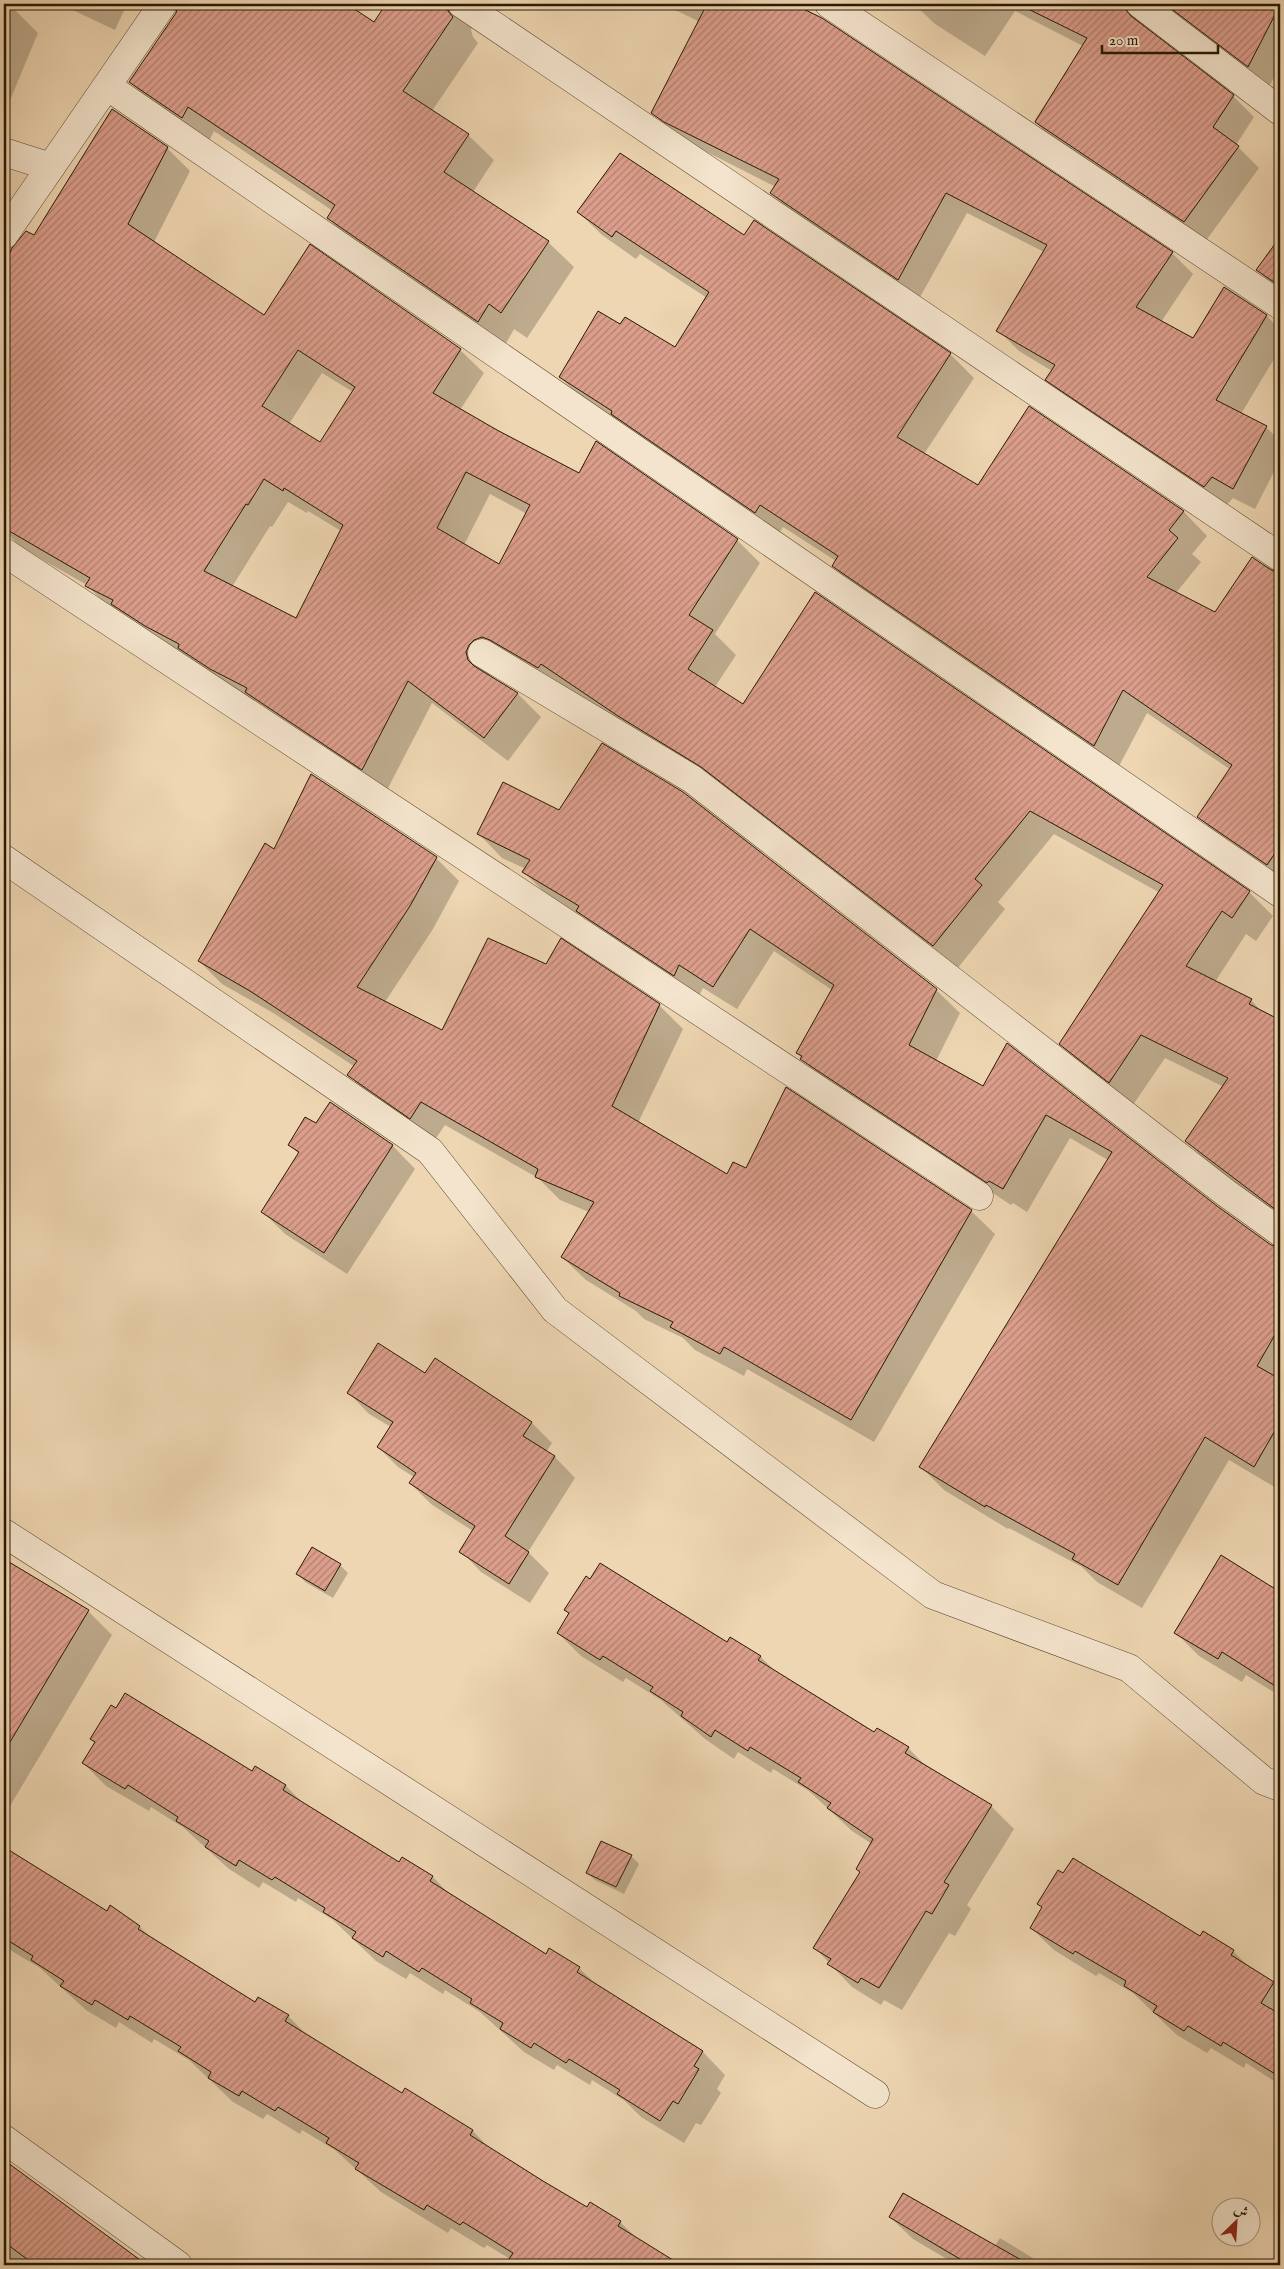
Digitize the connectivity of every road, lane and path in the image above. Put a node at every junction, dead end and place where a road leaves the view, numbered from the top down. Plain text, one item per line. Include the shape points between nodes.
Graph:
1 (163, 4) edge
2 (462, 4) edge
3 (829, 4) edge
4 (1140, 4) edge
5 (107, 86) junction
6 (1278, 104) edge
7 (4, 152) edge
8 (51, 167) junction
9 (4, 235) edge
10 (1280, 305) edge
11 (4, 552) edge
12 (1279, 554) edge
13 (482, 652) dead end
14 (4, 859) edge
15 (1280, 893) edge
16 (979, 1196) dead end
17 (1280, 1232) edge
18 (4, 1533) edge
19 (1280, 1787) edge
20 (875, 2094) dead end
21 (4, 2139) edge
22 (178, 2265) edge

1 - 5 street
2 - 12 street
3 - 10 street
4 - 6 street
5 - 8 street
5 - 15 street
7 - 8 street
8 - 9 street
11 - 16 street
13 - 17 street via 692,779
14 - 19 street via 430,1151 555,1310 933,1595 1129,1668 1264,1781
18 - 20 street
21 - 22 street

